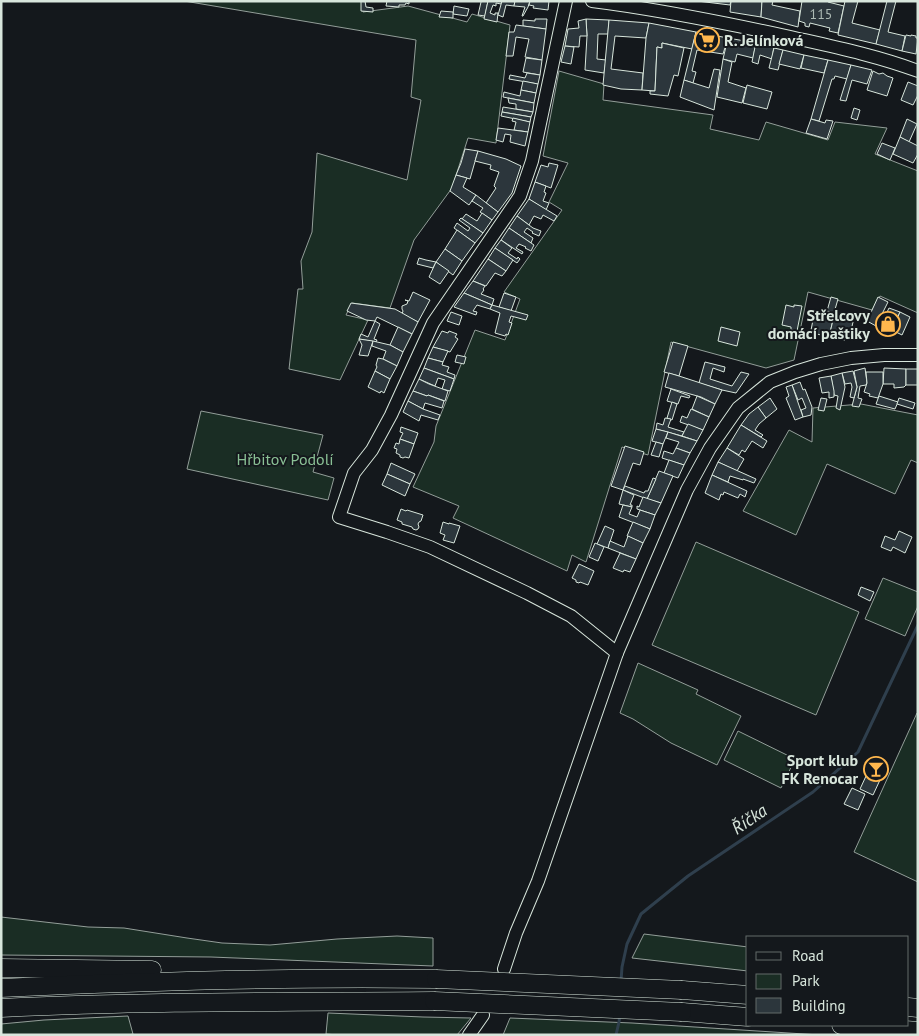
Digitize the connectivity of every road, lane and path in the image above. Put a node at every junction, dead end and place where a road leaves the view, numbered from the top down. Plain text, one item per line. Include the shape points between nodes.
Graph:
1 (566, 1) edge
2 (592, 1) edge
3 (918, 71) edge
4 (918, 355) edge
5 (617, 653) junction
6 (1, 968) edge
7 (504, 969) dead end
8 (359, 978) junction
9 (1, 988) edge
10 (746, 995) edge
11 (82, 1004) junction
12 (1, 1008) edge
13 (482, 1015) dead end
14 (1, 1017) edge
15 (746, 1017) edge
16 (853, 1026) edge
17 (918, 1031) edge
18 (469, 1035) edge

1 - 5 street via 532,161 520,196 433,323 386,424 354,473 339,517 430,548 519,589 572,616
2 - 3 street via 729,24 868,55
4 - 5 street via 884,355 821,364 770,382 738,408 686,490
5 - 7 street
6 - 8 highway via 261,972
8 - 9 highway via 120,982
8 - 10 highway, bridge
11 - 12 highway
11 - 14 highway
11 - 15 highway, bridge via 434,1001
13 - 18 street
16 - 17 highway

